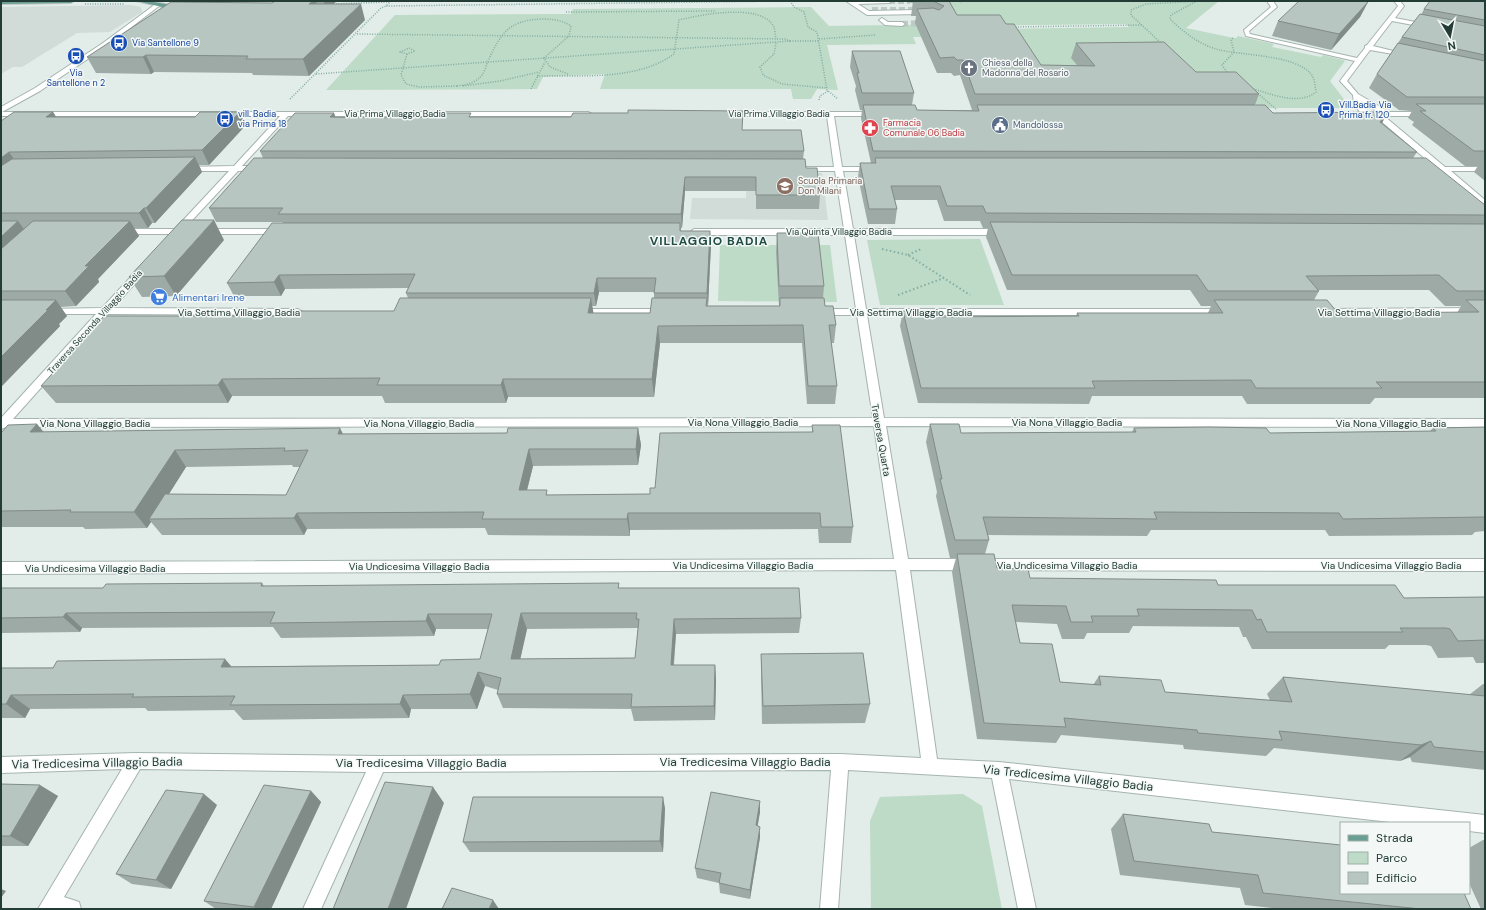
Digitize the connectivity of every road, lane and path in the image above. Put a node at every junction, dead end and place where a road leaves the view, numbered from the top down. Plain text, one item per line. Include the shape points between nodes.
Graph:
1 (71, 1) edge
2 (139, 1) edge
3 (201, 1) edge
4 (229, 1) edge
5 (394, 1) edge
6 (785, 1) edge
7 (790, 1) edge
8 (959, 1) edge
9 (1202, 1) edge
10 (1270, 1) edge
11 (1397, 1) edge
12 (1, 2) edge
13 (390, 2) junction
14 (590, 2) edge
15 (1195, 2) edge
16 (155, 3) edge
17 (890, 3) edge
18 (961, 3) dead end
19 (129, 4) dead end
20 (194, 4) junction
21 (324, 4) edge
22 (80, 5) dead end
23 (917, 5) edge
24 (180, 6) junction
25 (386, 6) junction
26 (861, 7) edge
27 (731, 11) junction
28 (162, 12) edge
29 (566, 12) dead end
30 (155, 15) edge
31 (1390, 18) junction
32 (868, 20) dead end
33 (875, 20) dead end
34 (882, 20) junction
35 (902, 24) tunnel mouth
36 (135, 25) junction
37 (1142, 25) junction
38 (1011, 27) edge
39 (1438, 28) edge
40 (356, 34) junction
41 (877, 35) dead end
42 (501, 36) junction
43 (568, 36) junction
44 (675, 38) junction
45 (1232, 38) dead end
46 (776, 39) junction
47 (819, 40) junction
48 (790, 41) junction
49 (776, 42) junction
50 (1367, 47) junction
51 (1166, 48) edge
52 (675, 49) junction
53 (1233, 53) junction
54 (407, 54) junction
55 (544, 58) junction
56 (1415, 58) edge
57 (1357, 60) junction
58 (545, 61) junction
59 (487, 62) junction
60 (403, 68) junction
61 (539, 72) junction
62 (316, 74) junction
63 (574, 74) junction
64 (1227, 76) edge
65 (536, 78) junction
66 (457, 86) junction
67 (827, 88) junction
68 (531, 89) dead end
69 (828, 91) dead end
70 (1356, 95) junction
71 (287, 102) dead end
72 (1, 110) edge
73 (1277, 110) dead end
74 (1, 114) edge
75 (286, 114) junction
76 (600, 114) edge
77 (720, 114) edge
78 (830, 114) junction
79 (889, 114) edge
80 (1354, 114) edge
81 (1366, 114) junction
82 (1377, 114) junction
83 (1387, 114) junction
84 (1435, 114) edge
85 (234, 168) junction
86 (266, 168) edge
87 (178, 169) edge
88 (791, 169) edge
89 (838, 169) junction
90 (886, 169) edge
91 (1418, 169) edge
92 (1441, 169) junction
93 (1485, 169) edge
94 (1485, 204) edge
95 (113, 232) edge
96 (177, 232) junction
97 (289, 232) edge
98 (688, 232) edge
99 (848, 232) junction
100 (1015, 232) edge
101 (167, 243) edge
102 (875, 248) dead end
103 (151, 260) edge
104 (944, 278) junction
105 (892, 297) dead end
106 (974, 298) dead end
107 (41, 312) edge
108 (105, 312) junction
109 (311, 312) edge
110 (566, 312) edge
111 (677, 312) edge
112 (804, 312) edge
113 (860, 312) junction
114 (1237, 312) edge
115 (1309, 312) edge
116 (1485, 312) edge
117 (878, 422) junction
118 (1485, 423) edge
119 (2, 424) edge
120 (902, 564) junction
121 (1485, 565) edge
122 (1, 568) edge
123 (136, 761) junction
124 (840, 762) junction
125 (378, 764) junction
126 (1, 765) edge
127 (930, 766) junction
128 (999, 770) junction
129 (1467, 822) edge
130 (1470, 822) edge
131 (1485, 824) edge
132 (50, 906) edge
133 (72, 909) edge
134 (312, 909) edge
135 (829, 909) edge
136 (1027, 909) edge

1 - 12 main road
2 - 16 main road
3 - 20 main road
4 - 20 main road
5 - 13 path
6 - 14 path
7 - 47 path via 794,7 804,12 807,26 817,32
8 - 18 path
9 - 15 path
10 - 57 street via 1274,6 1246,32 1248,35
11 - 31 street via 1401,6
13 - 21 path
13 - 25 path
14 - 25 path
15 - 37 path via 1146,4 1132,10 1131,15
15 - 53 path via 1171,15 1170,19 1203,44
16 - 24 main road
16 - 36 street
17 - 26 street
19 - 22 path
20 - 24 main road
23 - 26 street
23 - 34 street via 912,20
24 - 28 street
25 - 40 path
26 - 32 street via 863,19
27 - 29 path
27 - 44 path via 700,14 679,20
27 - 46 path via 751,12 767,19 775,28
30 - 36 street
31 - 39 street
31 - 50 street
33 - 34 street
34 - 35 street via 887,24
36 - 72 street via 21,100
37 - 38 path
37 - 51 path
40 - 42 path
40 - 62 path
41 - 47 path
42 - 43 path
42 - 43 path via 507,27 516,23 543,19 568,24 572,29
42 - 59 path
43 - 44 path
43 - 55 path
44 - 46 path
44 - 52 path
45 - 53 path
46 - 48 path
47 - 48 path
47 - 67 path
48 - 49 path
49 - 52 path
49 - 67 path via 774,54 760,67 765,76 786,84
50 - 56 street
50 - 57 street
52 - 55 path
52 - 63 path via 668,60 649,68 629,72
53 - 64 path via 1222,65 1230,75
53 - 73 path via 1281,60 1299,66 1310,74 1316,92 1306,97 1283,97 1249,88 1263,96
54 - 54 path via 413,52 415,50 400,51
54 - 60 path
55 - 58 path
55 - 59 path
57 - 70 street via 1342,81
58 - 61 path
58 - 63 path via 556,70
59 - 60 path
59 - 66 path via 483,74 478,79
60 - 62 path
60 - 66 path via 401,78 409,85
61 - 65 path
61 - 66 path via 500,81
62 - 71 path
63 - 65 path
65 - 68 path
67 - 69 path
70 - 81 street via 1358,104
70 - 83 street
74 - 75 street, Via Prima Villaggio Badia
75 - 76 street, Via Prima Villaggio Badia
75 - 85 street
77 - 78 street, Via Prima Villaggio Badia
78 - 79 street, Via Prima Villaggio Badia
78 - 89 street, Traversa Quarta
80 - 81 street
81 - 82 street
82 - 83 street
82 - 92 street
83 - 84 street
85 - 86 street
85 - 87 street
85 - 96 street
88 - 89 street
89 - 90 street
89 - 99 street, Traversa Quarta
91 - 92 street
92 - 93 street
92 - 94 street
95 - 96 street
96 - 97 street
96 - 101 street
98 - 99 street, Via Quinta Villaggio Badia
99 - 100 street, Via Quinta Villaggio Badia
99 - 113 street, Traversa Quarta
102 - 104 path via 908,255
103 - 108 street, Traversa Seconda Villaggio Badia
104 - 105 path
104 - 106 path
107 - 108 street, Via Settima Villaggio Badia
108 - 109 street, Via Settima Villaggio Badia
108 - 119 street, Traversa Seconda Villaggio Badia
110 - 111 street
112 - 113 street, Via Settima Villaggio Badia
113 - 114 street, Via Settima Villaggio Badia
113 - 117 street, Traversa Quarta
115 - 116 street, Via Settima Villaggio Badia
117 - 118 street, Via Nona Villaggio Badia
117 - 119 street, Via Nona Villaggio Badia
117 - 120 street, Traversa Quarta
120 - 121 street, Via Undicesima Villaggio Badia
120 - 122 street, Via Undicesima Villaggio Badia
120 - 127 street, Traversa Quarta
123 - 125 street, Via Tredicesima Villaggio Badia
123 - 126 street, Via Tredicesima Villaggio Badia
123 - 132 street
124 - 125 street, Via Tredicesima Villaggio Badia
124 - 127 street, Via Tredicesima Villaggio Badia
124 - 135 street
125 - 134 street
127 - 128 street, Via Tredicesima Villaggio Badia
128 - 129 street, Via Tredicesima Villaggio Badia
128 - 136 street
130 - 131 street, Via Tredicesima Villaggio Badia
132 - 133 street

